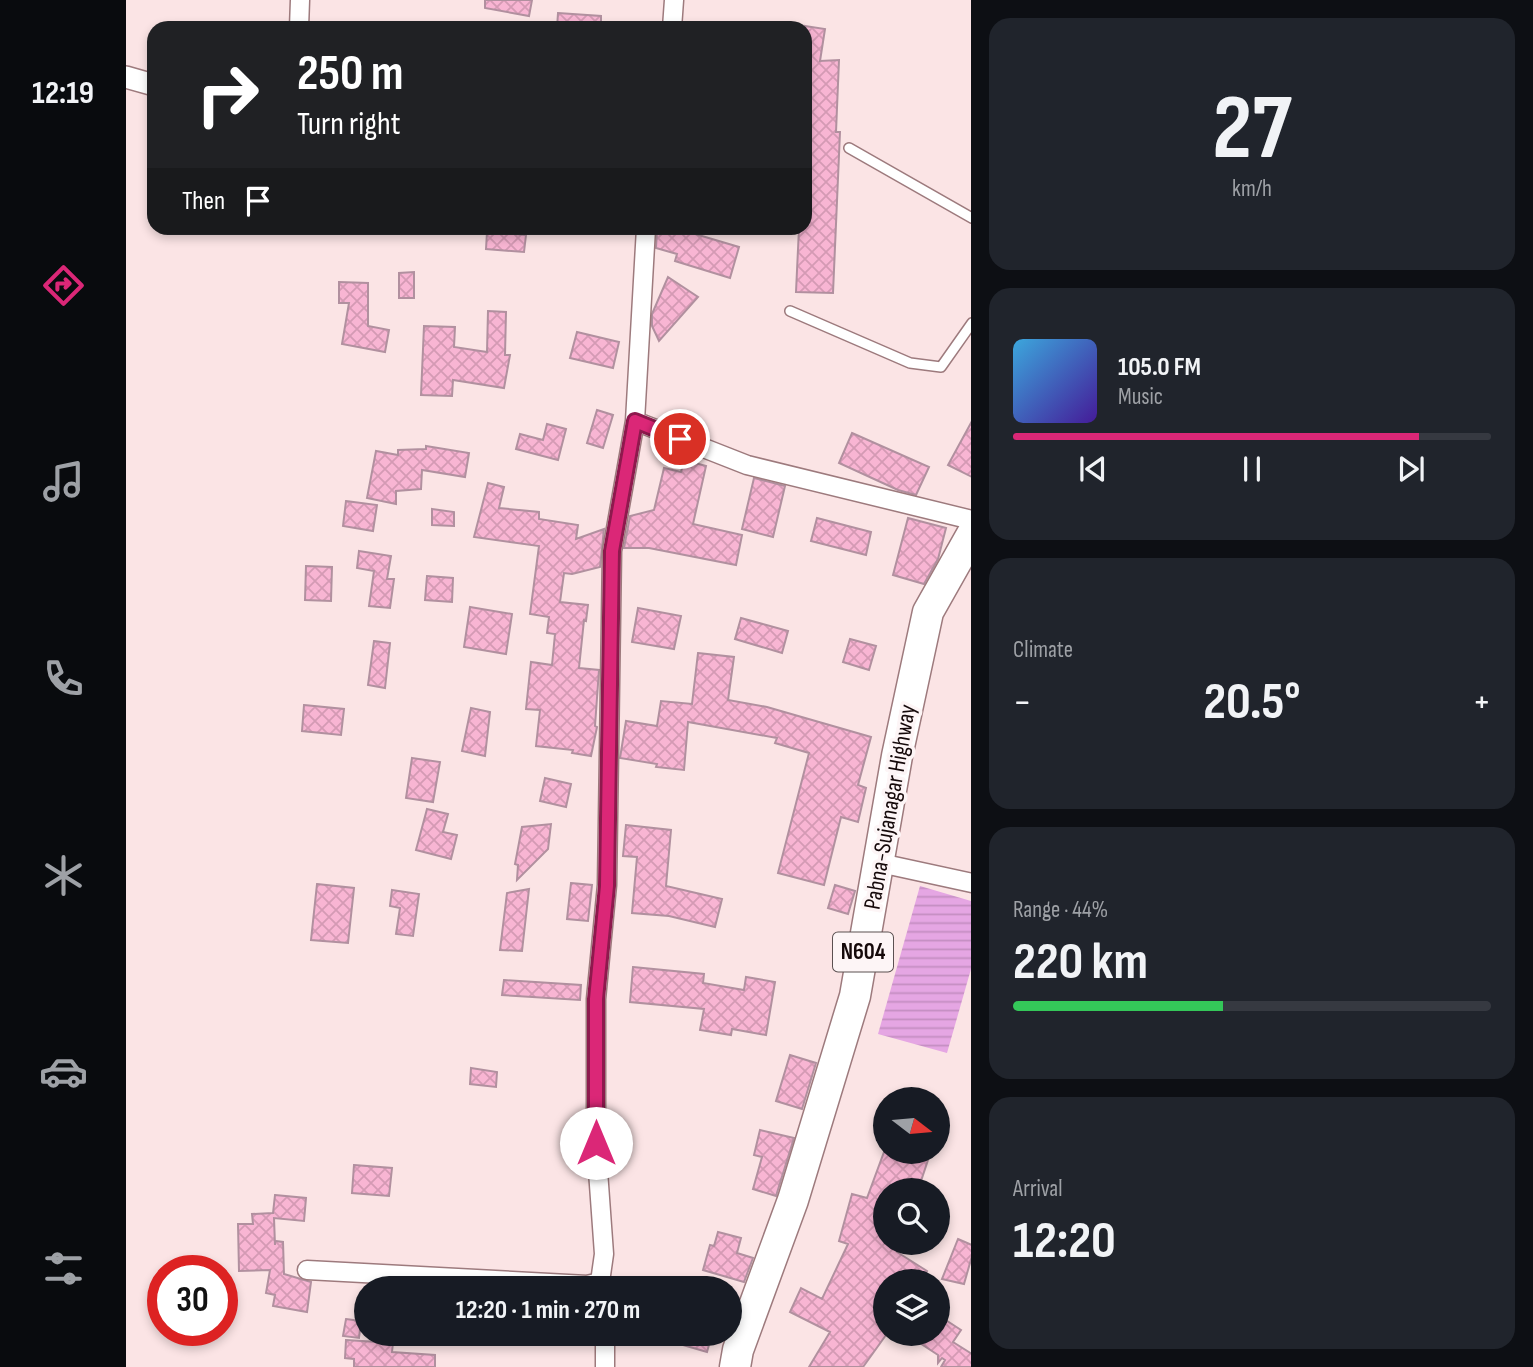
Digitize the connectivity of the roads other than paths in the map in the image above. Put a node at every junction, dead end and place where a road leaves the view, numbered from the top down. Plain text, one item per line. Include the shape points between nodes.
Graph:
1 (300, 0) edge
2 (674, 0) edge
3 (299, 21) edge
4 (672, 21) edge
5 (126, 77) edge
6 (147, 83) edge
7 (849, 148) dead end
8 (971, 218) edge
9 (646, 235) edge
10 (790, 311) dead end
11 (971, 323) edge
12 (635, 421) junction
13 (971, 520) edge
14 (971, 534) edge
15 (880, 863) junction
16 (971, 883) edge
17 (307, 1270) dead end
18 (401, 1276) edge
19 (602, 1276) edge
20 (605, 1346) edge
21 (604, 1367) edge
22 (736, 1367) edge

1 - 3 street
2 - 4 street
5 - 6 street
7 - 8 lane
9 - 12 street
10 - 11 lane via 909,363 941,367
12 - 13 street via 747,465
12 - 19 street via 612,551 607,886 596,999
14 - 15 highway, Pabna-Sujanagar Highway / N604 via 928,612
15 - 16 street
15 - 22 highway, Pabna-Sujanagar Highway / N604 via 855,996
17 - 18 street
20 - 21 street

